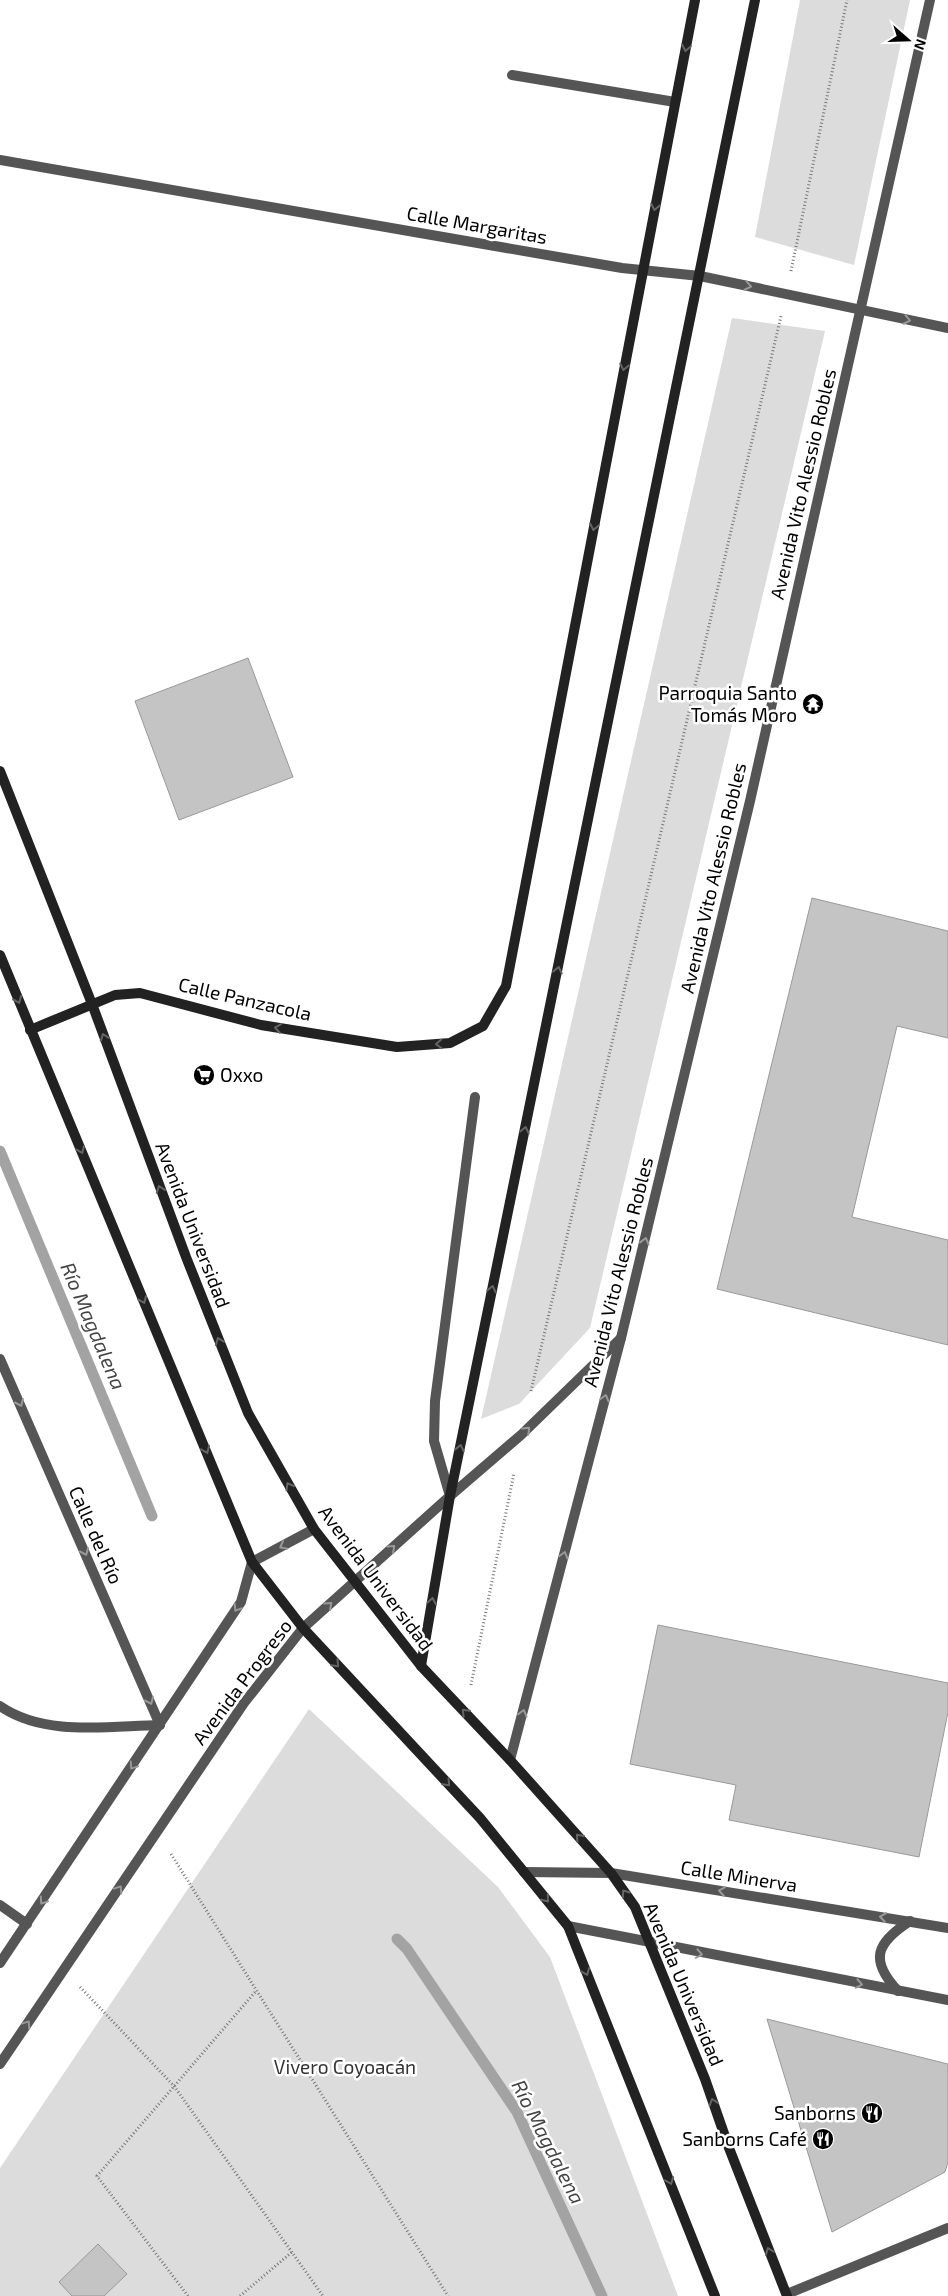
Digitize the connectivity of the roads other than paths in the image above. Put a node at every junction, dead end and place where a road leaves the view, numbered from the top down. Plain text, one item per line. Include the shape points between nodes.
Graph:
1 (695, 0) edge
2 (755, 0) edge
3 (930, 0) edge
4 (512, 75) dead end
5 (675, 102) junction
6 (0, 160) edge
7 (642, 271) junction
8 (700, 276) junction
9 (859, 310) junction
10 (948, 328) edge
11 (0, 771) edge
12 (0, 955) edge
13 (3, 968) edge
14 (92, 1004) junction
15 (30, 1030) junction
16 (475, 1096) dead end
17 (621, 1338) junction
18 (0, 1359) edge
19 (450, 1496) junction
20 (314, 1529) junction
21 (252, 1562) junction
22 (356, 1581) junction
23 (303, 1628) junction
24 (421, 1666) junction
25 (0, 1706) edge
26 (160, 1725) junction
27 (510, 1760) junction
28 (524, 1872) junction
29 (611, 1873) junction
30 (0, 1905) edge
31 (910, 1922) junction
32 (27, 1924) junction
33 (568, 1926) junction
34 (948, 1928) edge
35 (652, 1944) junction
36 (0, 1963) edge
37 (898, 1991) junction
38 (948, 2000) edge
39 (0, 2064) edge
40 (948, 2228) edge
41 (787, 2295) edge
42 (714, 2296) edge

1 -> 5 main road
2 - 8 main road
3 - 9 street, Avenida Vito Alessio Robles
4 - 5 street
5 -> 7 main road
6 - 7 street, Calle Margaritas
7 - 8 street, Calle Margaritas
7 -> 14 main road, Calle Panzacola via 506,986 483,1026 450,1043 397,1047 261,1025 140,993 115,995
8 -> 9 street, Calle Margaritas
19 -> 8 main road
9 -> 10 street, Calle Margaritas
17 -> 9 street, Avenida Vito Alessio Robles via 752,792
11 - 14 main road, Avenida Universidad
12 - 13 main road
13 -> 15 main road
14 - 15 main road, Calle Panzacola
20 -> 14 main road, Avenida Universidad via 248,1413 186,1258
15 -> 21 main road
16 - 19 street via 435,1401 434,1441
19 -> 17 street, Avenida Progreso via 521,1436
27 -> 17 street, Avenida Vito Alessio Robles
18 -> 26 street, Calle del Río
22 -> 19 street, Avenida Progreso
24 -> 19 main road
20 -> 21 street
20 - 22 main road, Avenida Universidad
21 - 23 main road
21 -> 26 street via 241,1602
23 -> 22 street, Avenida Progreso
22 - 24 main road, Avenida Universidad
23 -> 28 main road via 480,1818
39 -> 23 street, Avenida Progreso via 244,1703
27 -> 24 main road, Avenida Universidad
25 - 26 street via 26,1720 64,1727
26 -> 32 street
29 -> 27 main road, Avenida Universidad
28 - 29 street, Calle Minerva
28 -> 33 main road
31 -> 29 street, Calle Minerva
35 -> 29 main road, Avenida Universidad via 635,1907
30 - 32 street
31 - 34 street, Calle Minerva
31 - 37 street via 894,1932 880,1952 885,1977
32 - 36 street
33 - 35 street
33 -> 42 main road
35 -> 37 street
41 -> 35 main road, Avenida Universidad
37 - 38 street
40 - 41 street

